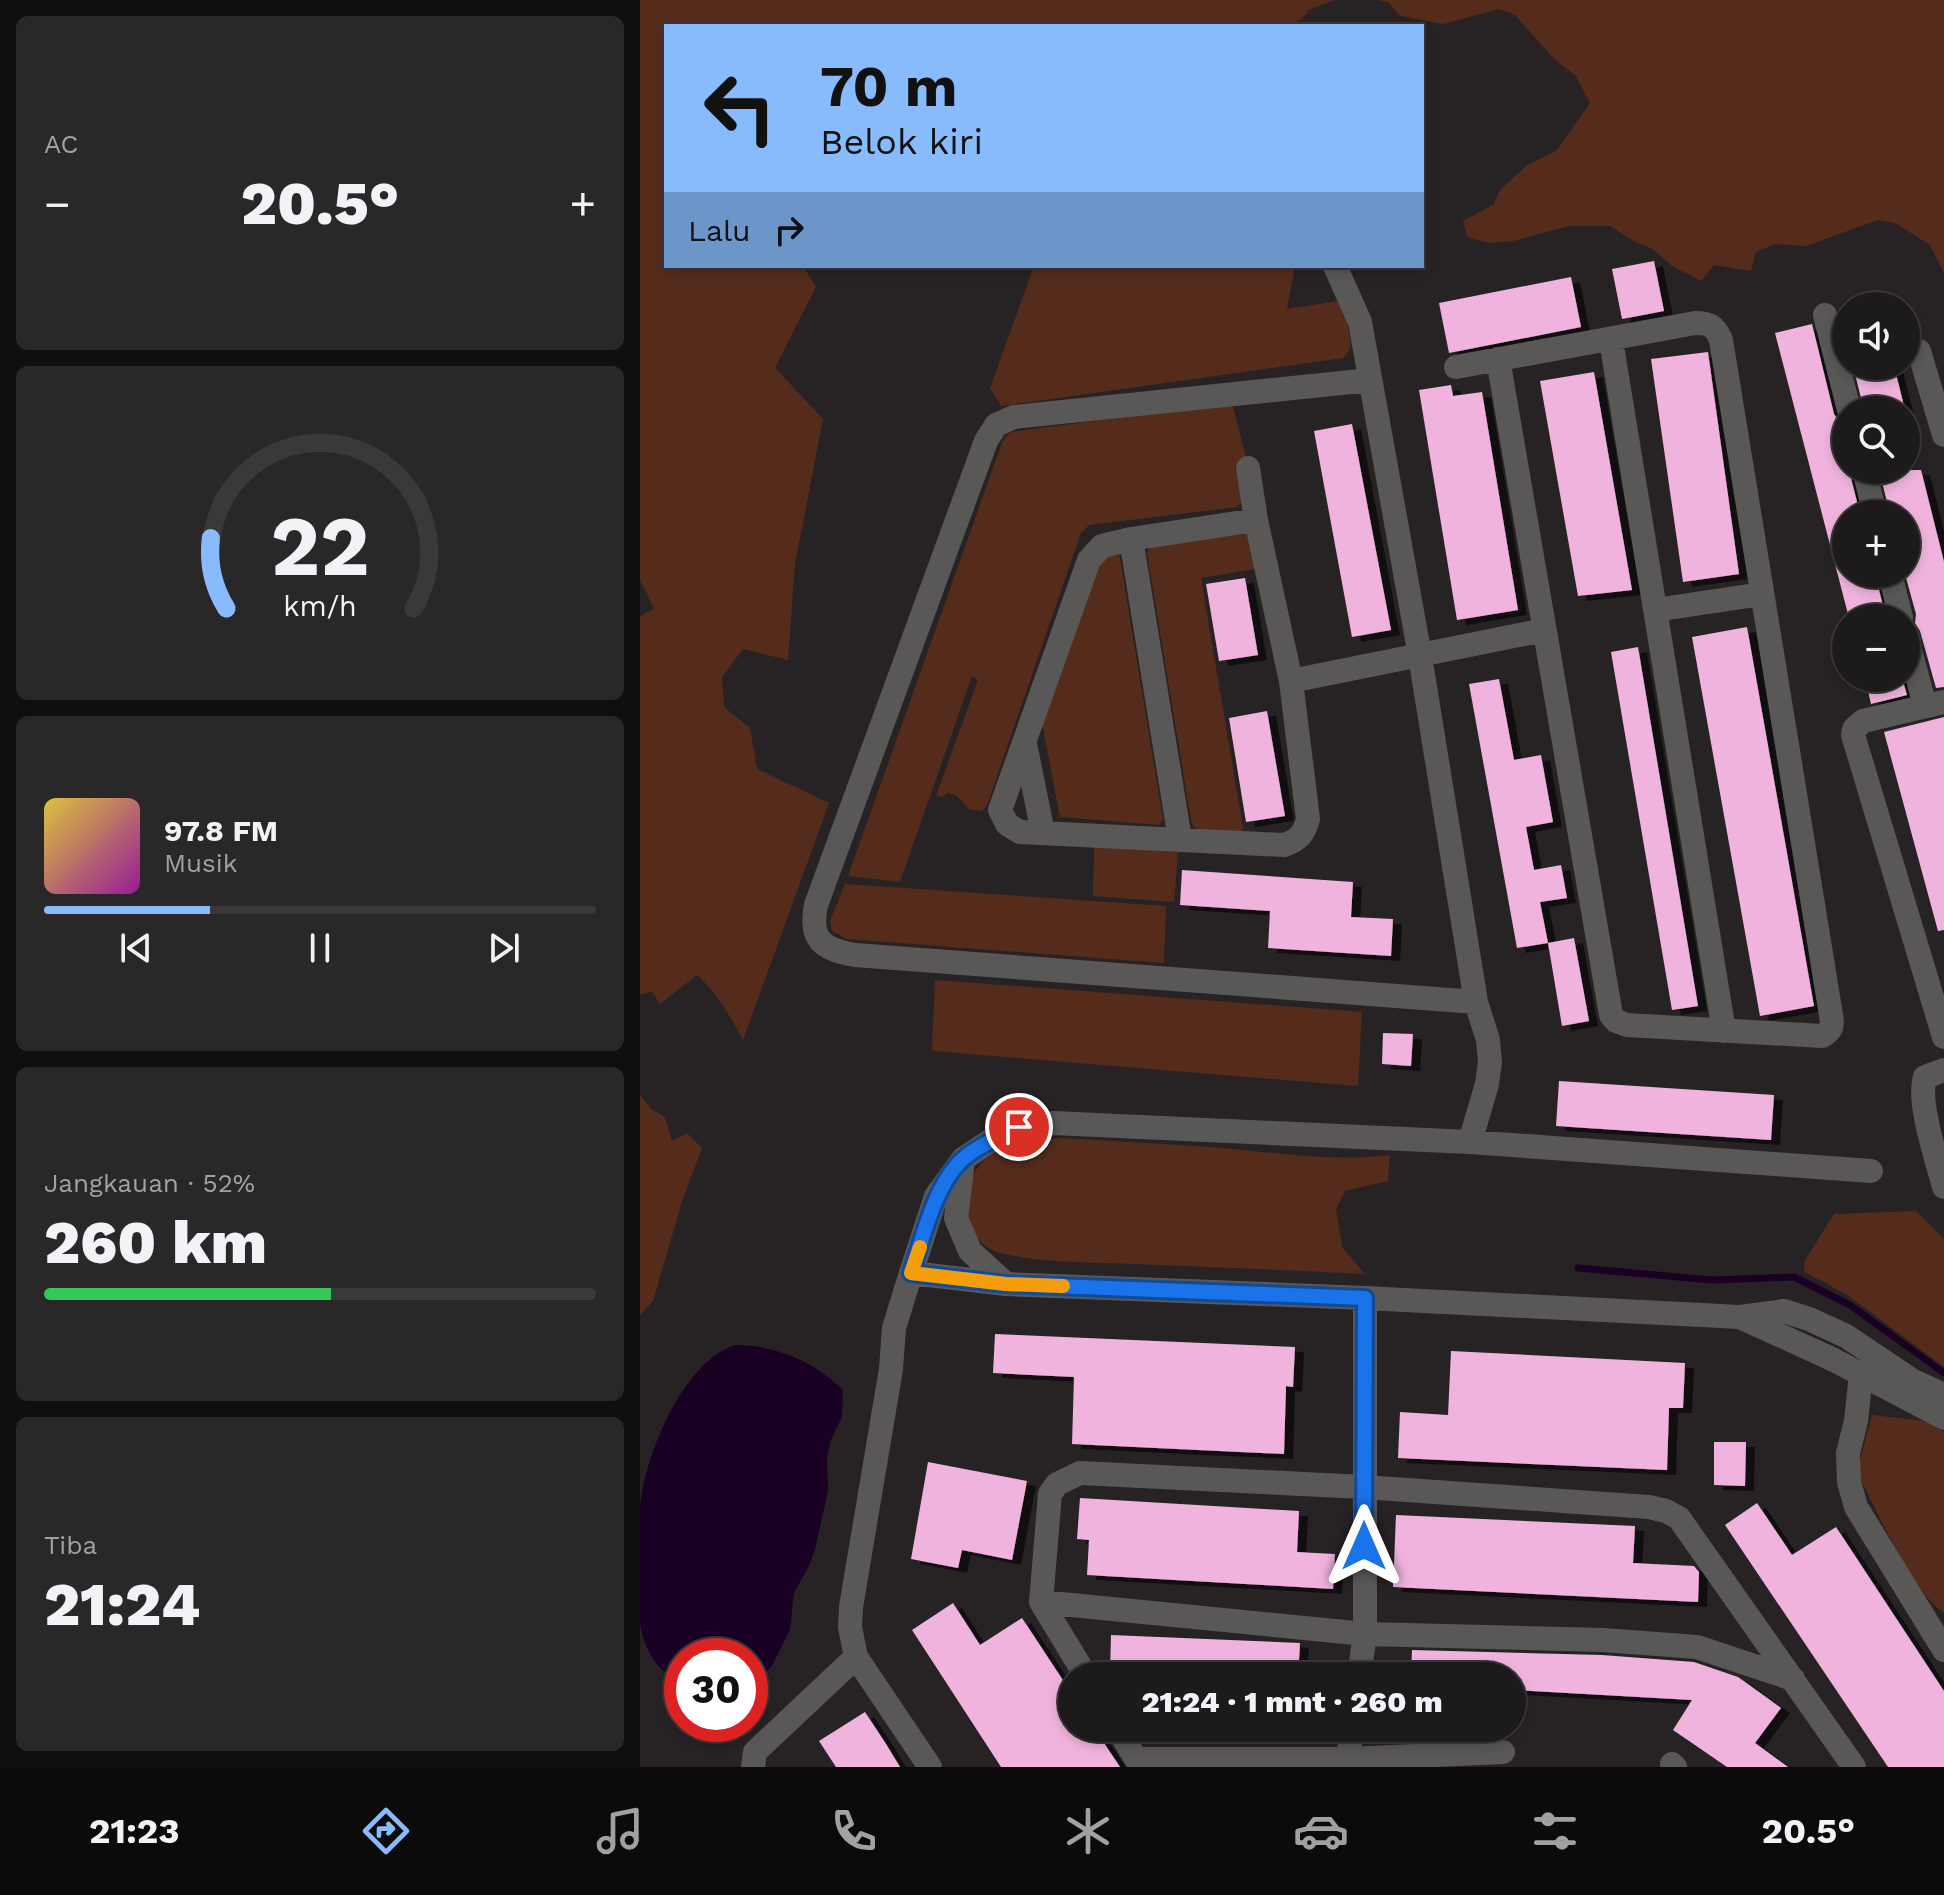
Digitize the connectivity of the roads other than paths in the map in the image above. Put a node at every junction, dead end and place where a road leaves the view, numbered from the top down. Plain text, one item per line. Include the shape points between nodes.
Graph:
1 (1336, 268) edge
2 (1825, 315) dead end
3 (1611, 340) junction
4 (1920, 354) edge
5 (1498, 359) junction
6 (1456, 367) dead end
7 (1370, 380) junction
8 (1845, 396) edge
9 (1944, 435) edge
10 (1248, 468) dead end
11 (1256, 520) junction
12 (1131, 539) junction
13 (1762, 594) junction
14 (1655, 610) junction
15 (1544, 630) junction
16 (1420, 656) junction
17 (1920, 670) edge
18 (1291, 681) junction
19 (1934, 704) edge
20 (1025, 741) junction
21 (1043, 833) junction
22 (1180, 839) junction
23 (1476, 1002) junction
24 (1724, 1031) junction
25 (1944, 1037) edge
26 (1934, 1075) edge
27 (1470, 1142) junction
28 (963, 1159) junction
29 (1871, 1171) dead end
30 (1944, 1187) edge
31 (911, 1273) junction
32 (1006, 1284) junction
33 (1365, 1298) junction
34 (1740, 1317) junction
35 (1861, 1374) junction
36 (1909, 1389) junction
37 (1944, 1395) edge
38 (1944, 1418) edge
39 (1364, 1487) junction
40 (1041, 1602) junction
41 (1365, 1634) junction
42 (1944, 1650) edge
43 (856, 1657) junction
44 (1077, 1662) edge
45 (1361, 1662) edge
46 (1793, 1679) junction
47 (1125, 1742) edge
48 (1350, 1742) edge
49 (1503, 1752) dead end
50 (1348, 1759) junction
51 (1138, 1763) edge
52 (753, 1767) edge
53 (930, 1767) edge
54 (1854, 1767) edge

1 - 7 street via 1360,322
2 - 8 street
3 - 5 street
3 - 13 street via 1695,323 1716,329
3 - 14 street
4 - 9 street
5 - 6 street
5 - 15 street
7 - 16 street
7 - 23 street via 1014,417 996,425 980,456 813,921 818,939 831,951 855,955
10 - 11 street
11 - 12 street
11 - 18 street
12 - 20 street via 1102,546 1089,560
12 - 22 street
13 - 14 street
13 - 24 street via 1832,1025 1822,1036
14 - 24 street
15 - 16 street
15 - 24 street via 1611,1015 1627,1025
16 - 18 street
16 - 23 street
17 - 19 street
18 - 22 street via 1308,819 1304,832 1284,845
19 - 25 street via 1863,721 1853,735
20 - 21 street
20 - 21 street via 1000,810 1007,824 1020,832
21 - 22 street
23 - 27 street via 1490,1062
26 - 30 street via 1928,1129
27 - 28 street via 1053,1123 1019,1127
27 - 29 street
28 - 31 street via 936,1196
28 - 32 street via 956,1218 970,1251
31 - 32 street
31 - 43 street via 894,1328 851,1607
32 - 33 street
33 - 34 street
33 - 39 street
34 - 35 street
34 - 36 street via 1784,1311 1809,1319 1846,1336
35 - 36 street
35 - 42 street via 1848,1453 1856,1507
36 - 37 street
36 - 38 street
39 - 40 street via 1080,1473 1057,1484 1050,1494
39 - 41 street
39 - 46 street via 1666,1511 1679,1518
40 - 41 street
40 - 44 street
41 - 45 street
41 - 46 street via 1697,1647
43 - 52 street via 755,1752
43 - 53 street
46 - 54 street
47 - 51 street
48 - 50 street
49 - 50 street
50 - 51 street

